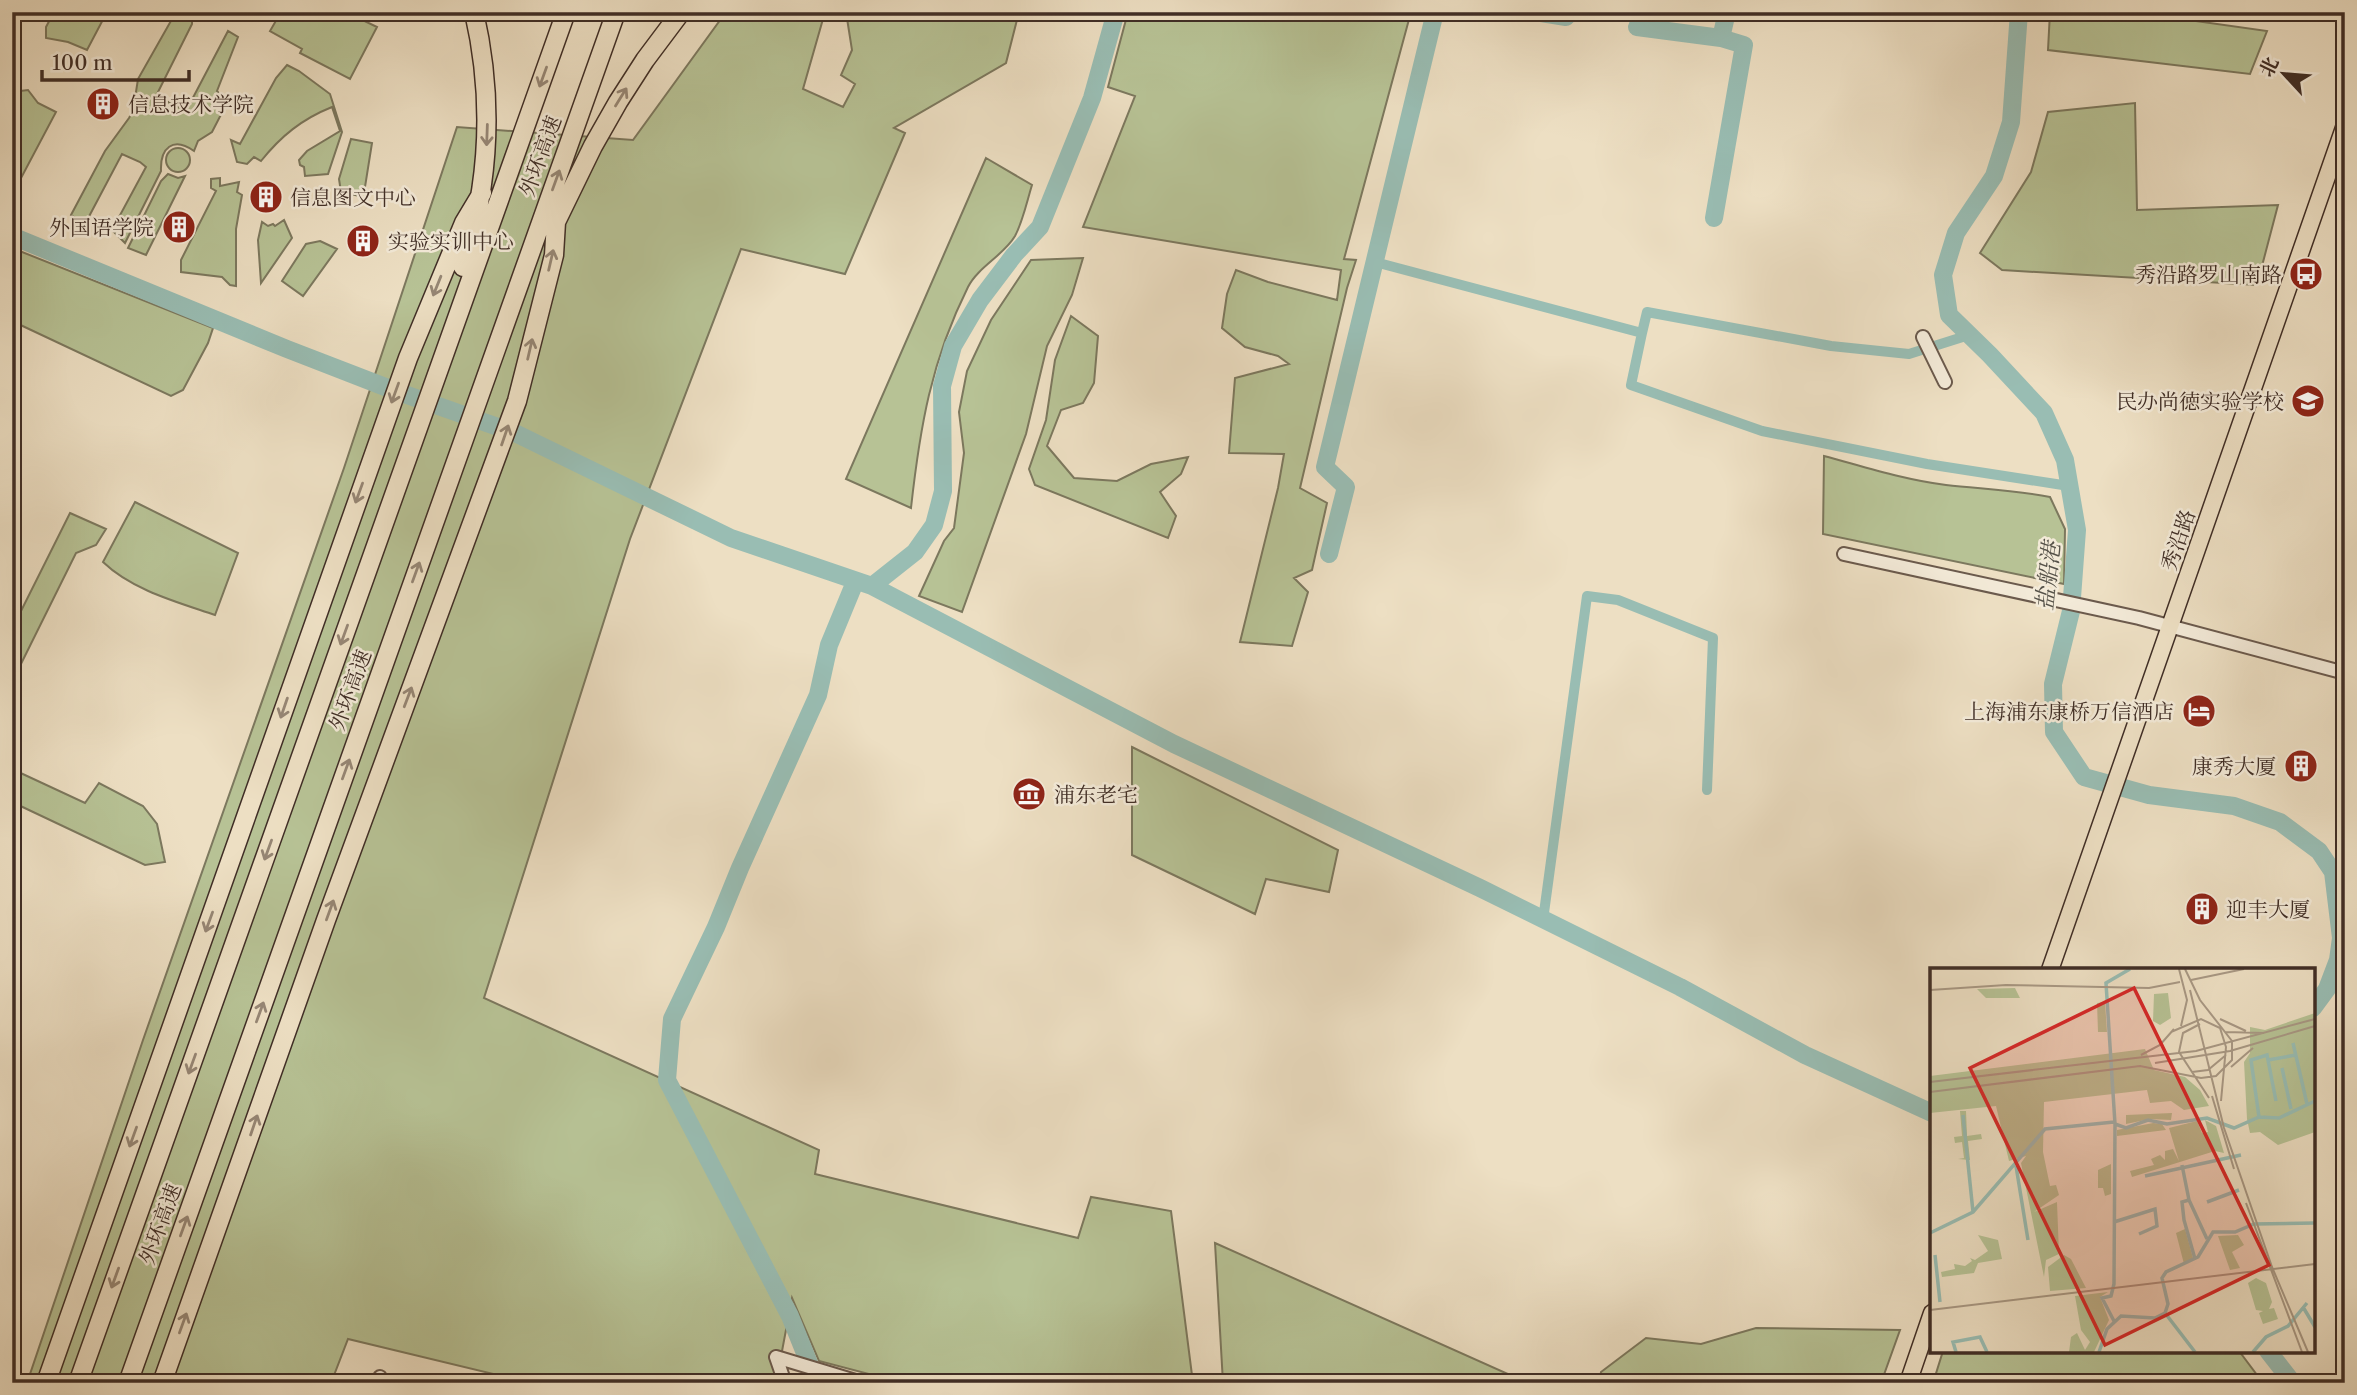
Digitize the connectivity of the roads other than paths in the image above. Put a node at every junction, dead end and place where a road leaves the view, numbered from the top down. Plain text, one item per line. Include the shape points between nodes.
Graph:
1 (474, 12) edge
2 (566, 12) edge
3 (616, 12) edge
4 (681, 12) edge
5 (2345, 125) edge
6 (482, 193) junction
7 (556, 222) junction
8 (533, 244) junction
9 (463, 300) junction
10 (1923, 337) dead end
11 (1945, 382) dead end
12 (1844, 554) dead end
13 (2170, 627) junction
14 (2345, 673) edge
15 (2051, 968) edge
16 (1930, 1318) edge
17 (46, 1383) edge
18 (78, 1383) edge
19 (128, 1383) edge
20 (162, 1383) edge
21 (785, 1383) edge
22 (862, 1383) edge
23 (1908, 1383) edge

1 -> 6 highway via 488,108
2 -> 9 highway, 外环高速
8 -> 3 highway, 外环高速
7 -> 4 highway via 618,102
5 - 13 main road, 秀沿路
6 - 9 highway via 460,276
6 -> 17 highway via 464,223 408,358
7 - 8 highway
20 -> 7 highway via 517,401 554,255
19 -> 8 highway, 外环高速
9 -> 18 highway, 外环高速
10 - 11 street
12 - 13 street
13 - 14 street
13 - 15 main road, 秀沿路
16 - 23 main road
21 - 22 street via 778,1363

